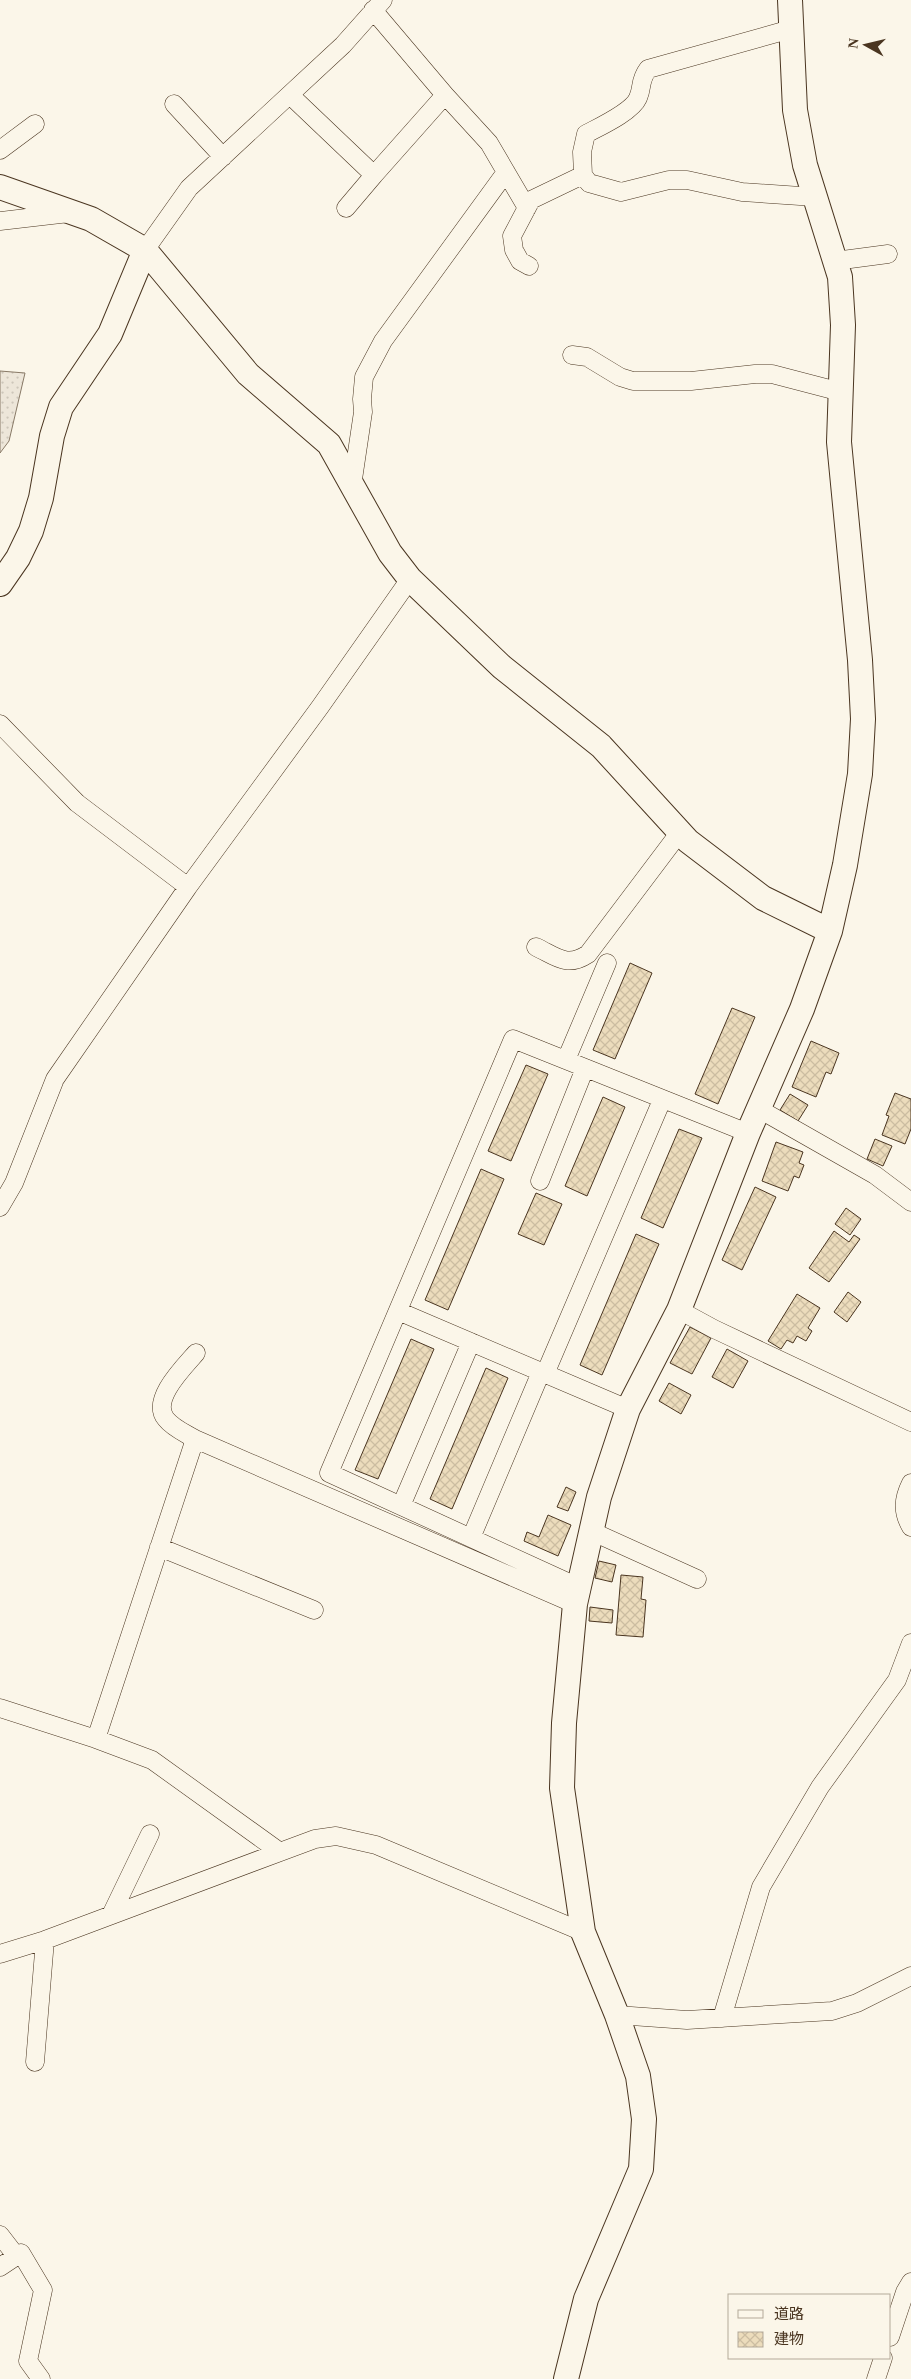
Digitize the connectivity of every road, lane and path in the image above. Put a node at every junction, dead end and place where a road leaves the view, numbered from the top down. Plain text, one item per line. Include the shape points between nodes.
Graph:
1 (790, 0) edge
2 (378, 5) edge
3 (791, 29) junction
4 (290, 94) junction
5 (445, 95) junction
6 (174, 104) dead end
7 (35, 124) dead end
8 (0, 150) edge
9 (223, 157) junction
10 (506, 172) junction
11 (374, 175) junction
12 (583, 175) junction
13 (0, 186) edge
14 (815, 197) junction
15 (346, 208) dead end
16 (528, 208) junction
17 (73, 213) junction
18 (0, 221) edge
19 (145, 250) junction
20 (888, 254) dead end
21 (835, 261) junction
22 (529, 266) dead end
23 (572, 354) dead end
24 (841, 392) junction
25 (352, 486) junction
26 (410, 579) junction
27 (0, 584) edge
28 (0, 724) edge
29 (680, 832) junction
30 (188, 887) junction
31 (830, 931) junction
32 (536, 947) dead end
33 (607, 962) dead end
34 (566, 1060) junction
35 (585, 1068) junction
36 (662, 1100) junction
37 (759, 1109) junction
38 (748, 1133) junction
39 (540, 1181) dead end
40 (911, 1202) edge
41 (0, 1207) edge
42 (679, 1310) junction
43 (398, 1311) junction
44 (471, 1342) junction
45 (196, 1353) dead end
46 (543, 1373) junction
47 (628, 1409) junction
48 (911, 1422) edge
49 (195, 1439) junction
50 (911, 1483) edge
51 (401, 1506) junction
52 (911, 1527) edge
53 (591, 1531) junction
54 (471, 1538) junction
55 (159, 1547) junction
56 (697, 1579) dead end
57 (576, 1596) junction
58 (314, 1610) dead end
59 (911, 1643) edge
60 (0, 1708) edge
61 (96, 1739) junction
62 (150, 1834) dead end
63 (280, 1852) junction
64 (111, 1915) junction
65 (583, 1932) junction
66 (45, 1940) junction
67 (0, 1954) edge
68 (911, 1976) edge
69 (617, 2015) junction
70 (722, 2018) junction
71 (35, 2062) dead end
72 (0, 2235) edge
73 (16, 2257) junction
74 (0, 2267) edge
75 (911, 2282) edge
76 (891, 2334) edge
77 (883, 2359) edge
78 (41, 2379) edge
79 (566, 2379) edge
80 (876, 2379) edge

1 - 3 street
2 - 4 street via 343,45
2 - 5 street
3 - 12 street via 648,69 642,78 638,99 628,109 586,134 582,152
3 - 14 street via 795,110
4 - 9 street
4 - 11 street
5 - 10 street via 489,143
5 - 11 street
6 - 9 street
7 - 8 street
9 - 19 street via 189,188
10 - 16 street
10 - 25 street via 383,342 364,377 363,412
11 - 15 street
12 - 14 street via 590,183 620,192 669,180 687,180 742,192
12 - 16 street via 531,200
13 - 17 street
14 - 21 street
16 - 22 street via 512,236 520,261
17 - 18 street
17 - 19 street via 91,219
19 - 25 street via 248,374 329,444
19 - 27 street via 110,334 61,407 31,531
20 - 21 street
21 - 24 street via 840,277 843,325
23 - 24 street via 587,357 632,381 691,381 772,374
24 - 31 street via 839,442 863,719 860,774
25 - 26 street via 390,553
26 - 29 street via 502,667 601,746
26 - 30 street
28 - 30 street via 77,803
29 - 31 street via 762,898
29 - 32 street via 588,954 576,962 565,961
30 - 41 street via 55,1079 14,1183
31 - 37 street via 802,1009
33 - 34 street
34 - 35 street
34 - 43 street via 513,1039
35 - 36 street
35 - 39 street
36 - 38 street
36 - 46 street
37 - 38 street
37 - 40 street via 875,1175
38 - 42 street
42 - 47 street
42 - 48 street
43 - 44 street
43 - 51 street via 329,1473
44 - 46 street
44 - 51 street
45 - 49 street via 168,1386 161,1401 164,1418
46 - 47 street
46 - 54 street
47 - 53 street
49 - 55 street
49 - 57 street
50 - 52 street via 904,1497 905,1517
51 - 54 street
53 - 56 street
53 - 57 street
54 - 57 street
55 - 58 street
55 - 61 street
57 - 65 street via 564,1723 562,1788
59 - 70 street via 897,1680 820,1787 761,1886
60 - 61 street
61 - 63 street via 152,1760
62 - 64 street
63 - 64 street
63 - 65 street via 315,1839 336,1836 376,1845
64 - 66 street
65 - 69 street
66 - 67 street
66 - 71 street
68 - 70 street via 857,2004 832,2011
69 - 70 street via 687,2020
69 - 79 street via 638,2076 644,2119 641,2169 586,2299
72 - 73 street
73 - 74 street
73 - 78 street via 21,2254 44,2290 28,2361
75 - 76 street
77 - 80 street

